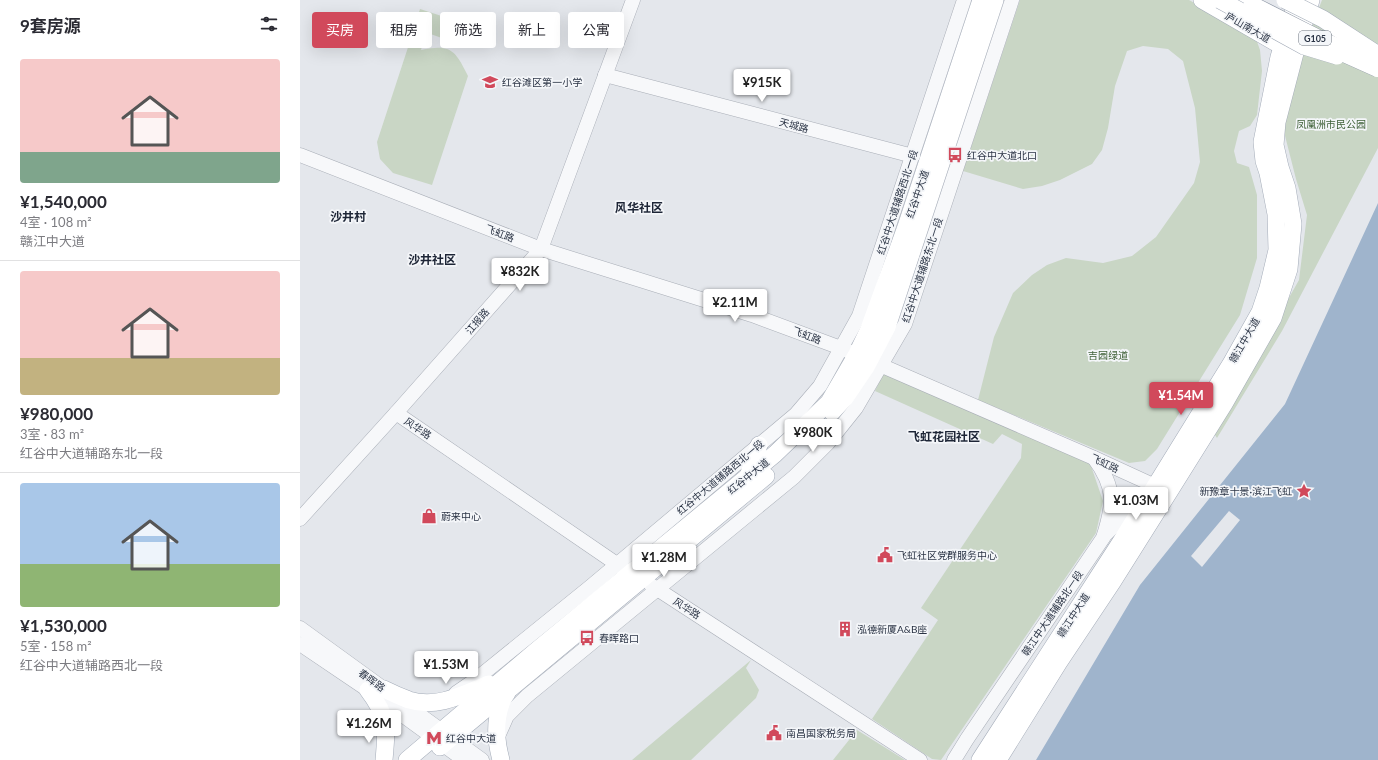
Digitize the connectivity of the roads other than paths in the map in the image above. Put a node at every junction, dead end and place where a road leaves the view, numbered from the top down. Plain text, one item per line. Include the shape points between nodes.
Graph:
1 (633, 0) edge
2 (964, 0) edge
3 (982, 0) edge
4 (996, 0) edge
5 (1012, 0) edge
6 (1202, 0) edge
7 (1220, 0) edge
8 (1285, 0) edge
9 (1306, 0) edge
10 (1251, 2) edge
11 (1288, 50) junction
12 (1378, 55) edge
13 (1378, 67) edge
14 (605, 75) junction
15 (300, 155) edge
16 (912, 156) junction
17 (541, 249) junction
18 (862, 357) junction
19 (396, 413) junction
20 (759, 445) junction
21 (1094, 458) junction
22 (748, 476) junction
23 (1162, 489) junction
24 (300, 519) edge
25 (1102, 538) junction
26 (630, 572) junction
27 (658, 589) junction
28 (300, 628) edge
29 (300, 644) edge
30 (508, 682) junction
31 (376, 690) junction
32 (443, 702) junction
33 (442, 738) junction
34 (497, 738) junction
35 (386, 741) junction
36 (375, 760) edge
37 (384, 760) edge
38 (407, 760) edge
39 (424, 760) edge
40 (464, 760) edge
41 (482, 760) edge
42 (501, 760) edge
43 (920, 760) edge
44 (954, 760) edge
45 (980, 760) edge
46 (998, 760) edge

1 - 14 street, 江报路
2 - 16 street, 红谷中大道辅路西北一段
3 - 18 main road, 红谷中大道
4 - 18 main road, 红谷中大道 via 887,327
5 - 18 street, 红谷中大道辅路东北一段 via 905,324
6 - 11 main road, 庐山南大道
7 - 13 main road, bridge via 1304,46
8 - 12 main road, bridge via 1323,19
9 - 11 main road, 赣江中大道
10 - 12 highway, bridge
10 - 13 highway, G105, bridge via 1320,41
11 - 23 main road, 赣江中大道 via 1262,142 1276,214 1277,250 1268,288 1260,312
14 - 16 street, 天城路
14 - 17 street, 江报路
15 - 17 street, 飞虹路
16 - 18 street, 红谷中大道辅路西北一段 via 859,316
17 - 18 street, 飞虹路 via 752,315
17 - 19 street, 江报路
18 - 20 street, 红谷中大道辅路西北一段 via 820,386 796,414
18 - 21 street, 飞虹路
18 - 22 main road, 红谷中大道 via 829,402
18 - 26 main road, 红谷中大道 via 845,398 795,451
18 - 27 street, 红谷中大道辅路东北一段 via 856,408 828,443 794,477
19 - 24 street, 江报路
19 - 26 street, 风华路
20 - 22 main road
20 - 26 street, 红谷中大道辅路西北一段
21 - 23 street, 飞虹路
21 - 25 street, 赣江中大道辅路北一段 via 1104,470 1111,492 1111,506
22 - 26 main road, 红谷中大道
23 - 25 street via 1135,499
23 - 45 main road, 赣江中大道 via 1122,540
23 - 46 main road, 赣江中大道 via 1113,581
25 - 44 street, 赣江中大道辅路北一段
26 - 27 street, 风华路
26 - 30 main road, 红谷中大道
26 - 32 street, 红谷中大道辅路西北一段
27 - 34 street, 红谷中大道辅路东北一段 via 528,696 507,716
27 - 43 street, 风华路
28 - 31 street, 春晖路
29 - 31 street, 春晖路
30 - 32 main road
30 - 33 main road, 红谷中大道
30 - 34 main road via 501,703
31 - 32 main road via 426,703
31 - 33 street, 春晖路
31 - 35 main road via 386,728
33 - 38 main road, 红谷中大道
33 - 39 main road, 红谷中大道
33 - 40 street, 春晖路
33 - 41 street, 春晖路
34 - 42 main road
35 - 36 street
35 - 37 main road

